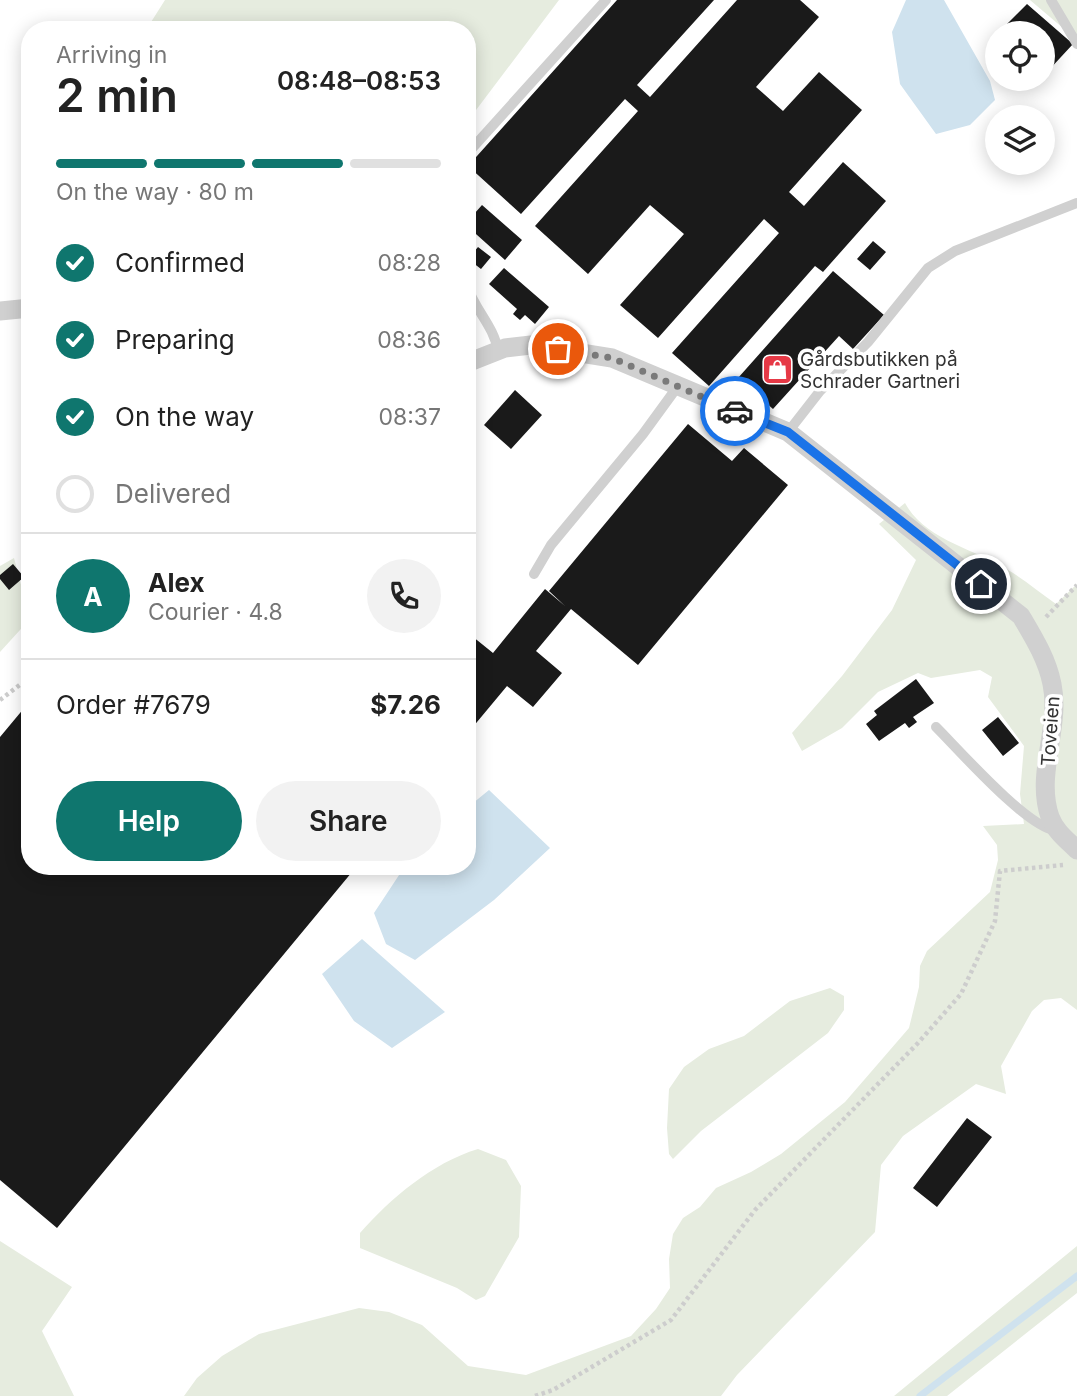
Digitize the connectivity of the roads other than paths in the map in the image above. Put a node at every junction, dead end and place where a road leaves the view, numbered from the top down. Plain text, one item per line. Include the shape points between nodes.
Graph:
1 (606, 0) edge
2 (1051, 0) edge
3 (1077, 44) edge
4 (476, 143) edge
5 (1077, 203) edge
6 (476, 307) edge
7 (21, 309) edge
8 (0, 311) edge
9 (498, 351) junction
10 (476, 360) edge
11 (678, 386) junction
12 (788, 432) junction
13 (534, 574) dead end
14 (936, 727) dead end
15 (1058, 831) junction
16 (1071, 857) edge

1 - 4 lane
2 - 3 lane
5 - 12 lane via 955,251 928,268
6 - 9 lane via 495,336
7 - 8 street
9 - 10 street, Toveien
9 - 11 street, Toveien via 531,345 612,358
11 - 12 street, Toveien
11 - 13 lane via 551,545
12 - 15 street, Toveien via 1021,616 1046,659 1053,686 1045,789 1050,817
14 - 15 lane via 1015,804 1046,829
15 - 16 street, Toveien

